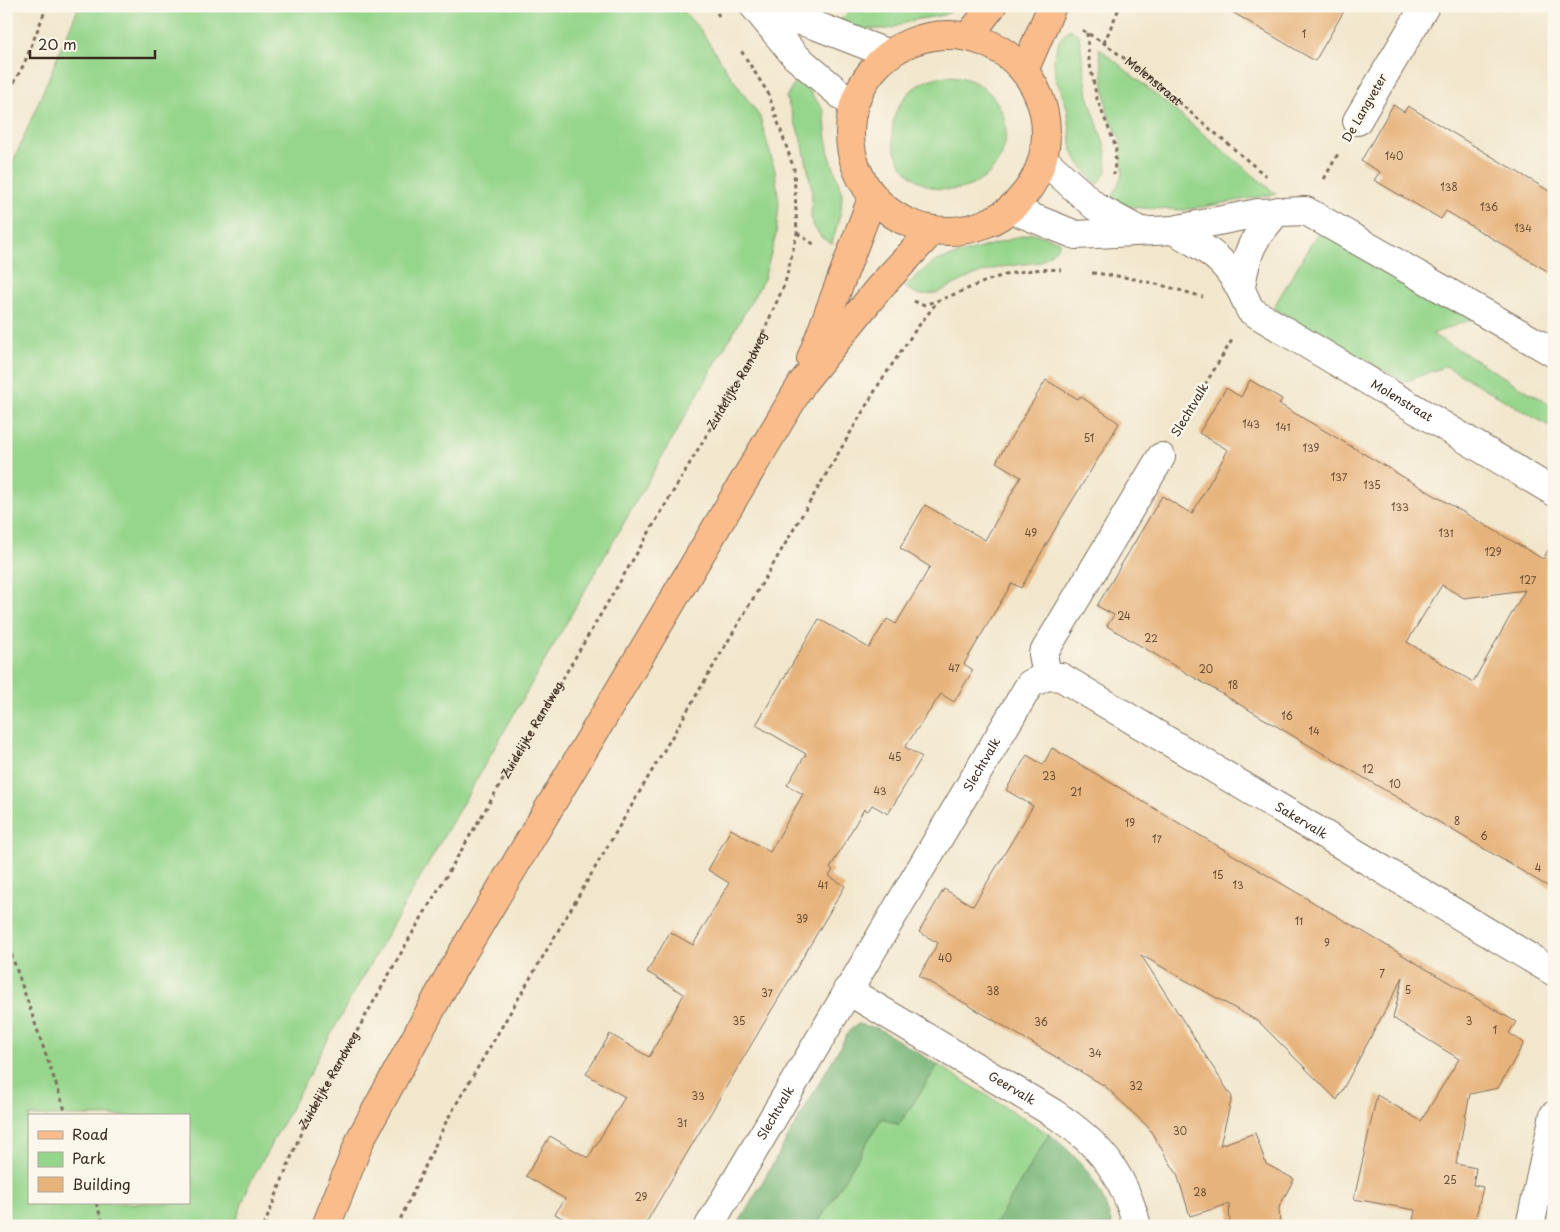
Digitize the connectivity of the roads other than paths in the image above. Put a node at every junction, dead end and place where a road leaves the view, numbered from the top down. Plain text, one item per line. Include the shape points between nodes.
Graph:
1 (755, 6) edge
2 (992, 6) edge
3 (1052, 6) edge
4 (1425, 6) edge
5 (969, 36) junction
6 (889, 54) junction
7 (1024, 71) junction
8 (853, 106) junction
9 (1357, 121) road end
10 (1043, 159) junction
11 (873, 196) junction
12 (1011, 209) junction
13 (1278, 212) junction
14 (933, 230) junction
15 (1173, 230) junction
16 (1140, 232) junction
17 (1245, 298) junction
18 (1554, 353) edge
19 (803, 382) junction
20 (1161, 457) road end
21 (1554, 492) edge
22 (1047, 676) junction
23 (1554, 972) edge
24 (847, 990) junction
25 (1554, 1115) edge
26 (326, 1226) edge
27 (709, 1226) edge
28 (1137, 1226) edge
29 (1530, 1226) edge

1 - 6 street
1 - 8 street via 794,56
2 - 5 main road
3 - 7 main road
4 - 9 street, De Langveter
5 - 6 main road via 946,34 916,39
5 - 7 main road via 1004,51
6 - 8 main road via 867,76
7 - 10 main road via 1040,98 1047,128
8 - 11 main road via 849,138 857,169
10 - 12 main road via 1030,187
10 - 16 street via 1096,207
11 - 14 main road via 890,213 911,224
11 - 19 main road
12 - 14 main road via 987,224 961,231
12 - 16 street via 1076,234
13 - 15 street
13 - 17 street via 1258,233 1249,249
13 - 18 street via 1306,211
14 - 19 main road via 879,288
15 - 16 street
15 - 17 street, Molenstraat via 1209,250 1226,266
17 - 21 street, Molenstraat
19 - 26 main road via 452,969 361,1138
20 - 22 street via 1043,654
22 - 23 street, Sakervalk via 1061,677
22 - 24 street, Slechtvalk via 1030,684
24 - 27 street, Slechtvalk
24 - 28 street, Geervalk via 1078,1130 1100,1151 1118,1176 1131,1203
25 - 29 street

